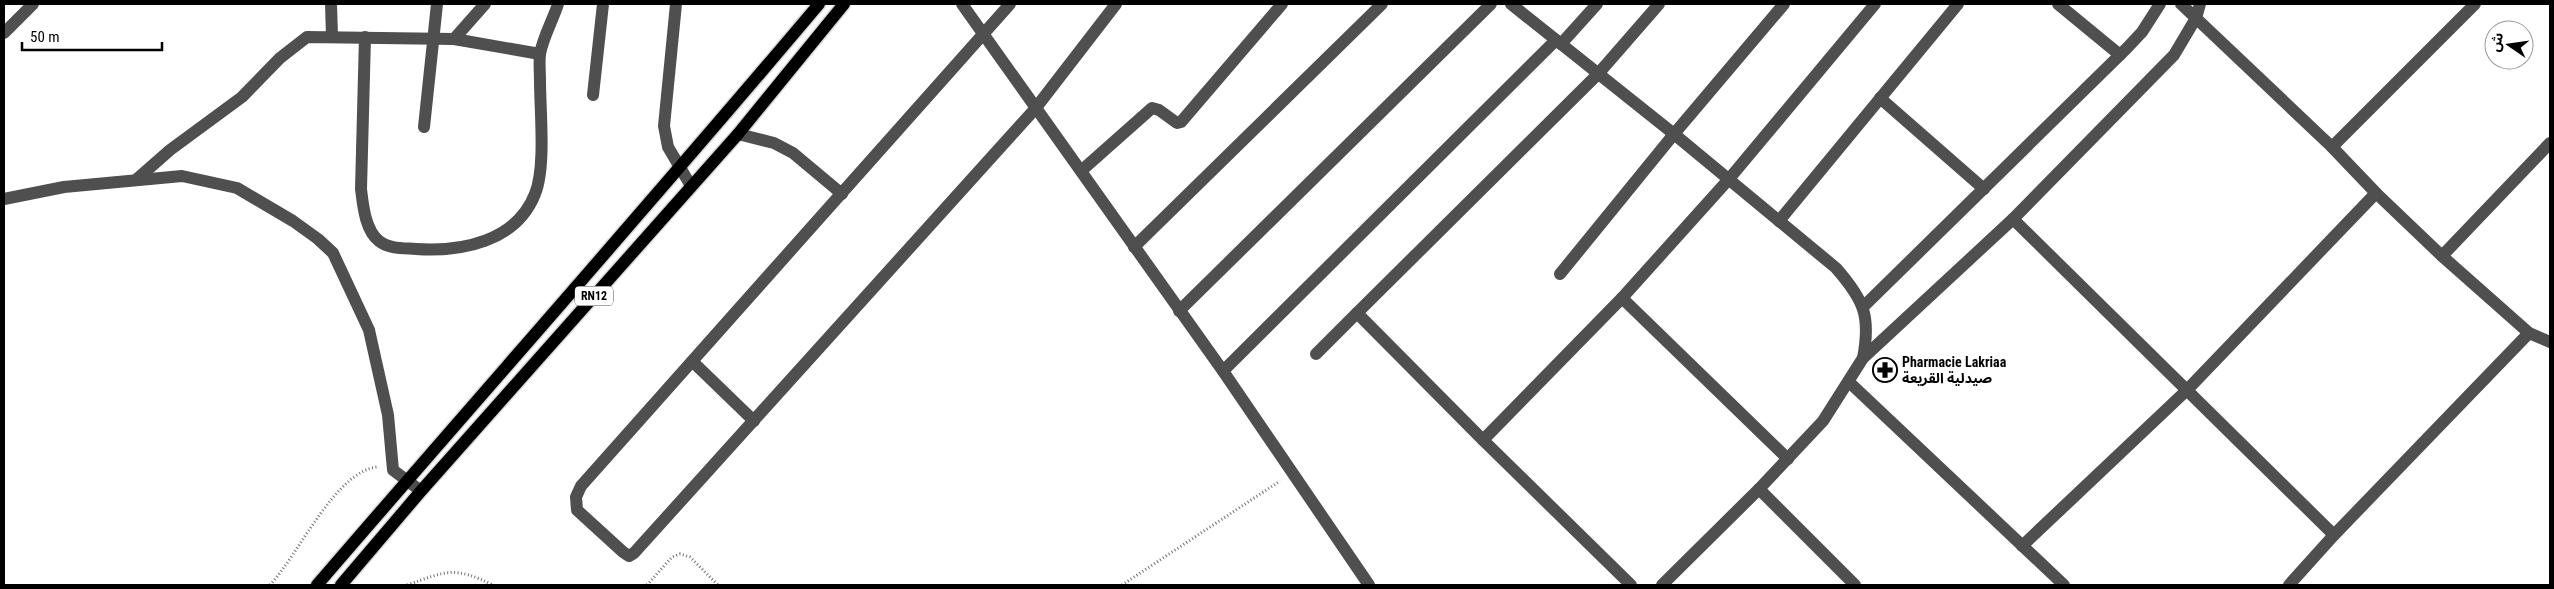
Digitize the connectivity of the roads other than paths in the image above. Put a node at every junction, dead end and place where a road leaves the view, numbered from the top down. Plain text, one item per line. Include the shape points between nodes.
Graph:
1 (33, 4) edge
2 (331, 4) edge
3 (436, 4) edge
4 (485, 4) edge
5 (558, 4) edge
6 (603, 4) edge
7 (676, 4) edge
8 (844, 4) edge
9 (962, 4) edge
10 (1010, 4) edge
11 (1116, 4) edge
12 (1282, 4) edge
13 (1382, 4) edge
14 (1491, 4) edge
15 (1511, 4) edge
16 (1597, 4) edge
17 (1659, 4) edge
18 (1784, 4) edge
19 (1875, 4) edge
20 (1958, 4) edge
21 (2058, 4) edge
22 (2160, 4) edge
23 (2181, 4) edge
24 (2200, 4) edge
25 (2475, 4) edge
26 (814, 6) edge
27 (2196, 18) junction
28 (4, 32) edge
29 (984, 35) junction
30 (332, 36) junction
31 (365, 37) junction
32 (433, 38) junction
33 (454, 39) junction
34 (1559, 42) junction
35 (540, 54) junction
36 (2120, 55) junction
37 (1598, 74) junction
38 (593, 95) dead end
39 (1880, 98) junction
40 (1035, 109) junction
41 (424, 127) dead end
42 (738, 134) junction
43 (1674, 134) junction
44 (2550, 143) edge
45 (2332, 147) junction
46 (680, 169) junction
47 (1081, 171) junction
48 (137, 179) junction
49 (1729, 180) junction
50 (690, 186) junction
51 (1984, 189) junction
52 (2376, 193) junction
53 (842, 194) junction
54 (4, 199) edge
55 (2013, 219) junction
56 (1779, 221) junction
57 (1134, 246) junction
58 (2442, 256) junction
59 (1560, 274) dead end
60 (1622, 298) junction
61 (1864, 307) junction
62 (1179, 311) junction
63 (1358, 313) junction
64 (2529, 333) junction
65 (2550, 342) edge
66 (1316, 354) dead end
67 (1863, 358) junction
68 (693, 362) junction
69 (1223, 371) junction
70 (1850, 382) junction
71 (2187, 390) junction
72 (754, 421) junction
73 (1483, 440) junction
74 (1788, 459) junction
75 (406, 480) junction
76 (1759, 489) junction
77 (421, 491) junction
78 (2334, 535) junction
79 (2022, 546) junction
80 (317, 585) edge
81 (341, 585) edge
82 (1369, 585) edge
83 (1631, 585) edge
84 (1662, 585) edge
85 (1855, 585) edge
86 (2062, 585) edge
87 (2289, 585) edge

1 - 28 street
2 - 30 street
3 - 32 street
4 - 33 street
5 - 35 street
6 - 38 street
7 - 46 street via 664,126 668,147
8 - 42 main road, RN12
9 - 29 street
10 - 29 street
11 - 40 street
12 - 47 street via 1181,122 1173,122 1152,108
13 - 57 street
14 - 62 street
15 - 34 street
16 - 34 street
17 - 37 street
18 - 43 street
19 - 49 street
20 - 39 street
21 - 36 street
22 - 36 street via 2142,32
23 - 27 street
24 - 27 street
25 - 45 street
26 - 46 main road, RN12
27 - 45 street
27 - 55 street via 2174,55
29 - 40 street
29 - 53 street
30 - 31 street
30 - 48 street via 307,37 295,44 242,98 170,150
31 - 32 street
31 - 35 street via 360,160 364,211 378,241 398,247 444,251 464,247 487,241 520,216 535,194 540,169
32 - 33 street
32 - 41 street
33 - 35 street
34 - 37 street
34 - 69 street
36 - 51 street
37 - 43 street
37 - 63 street
39 - 51 street
39 - 56 street
40 - 47 street
40 - 72 street
42 - 50 main road, RN12
42 - 53 street via 774,143 793,153
43 - 49 street
43 - 59 street
44 - 58 street
45 - 52 street
46 - 50 street
46 - 75 main road, RN12
47 - 57 street
48 - 54 street via 64,187
48 - 75 street via 182,176 238,188 293,221 333,253 369,330 388,415 393,470
49 - 56 street
49 - 60 street
50 - 77 main road, RN12
51 - 61 street
52 - 58 street
52 - 71 street
53 - 68 street
55 - 67 street
55 - 71 street
56 - 61 street via 1836,268
57 - 62 street
58 - 64 street
60 - 73 street
60 - 74 street
61 - 67 street via 1867,334
62 - 69 street
63 - 66 street
63 - 73 street
64 - 65 street
64 - 78 street
67 - 70 street
68 - 72 street
68 - 72 street via 581,486 576,497 577,510 629,556
69 - 82 street
70 - 74 street via 1823,421
70 - 79 street
71 - 78 street
71 - 79 street
73 - 83 street
74 - 76 street
75 - 77 street
75 - 80 main road, RN12
76 - 84 street
76 - 85 street
77 - 81 main road, RN12
78 - 87 street
79 - 86 street

